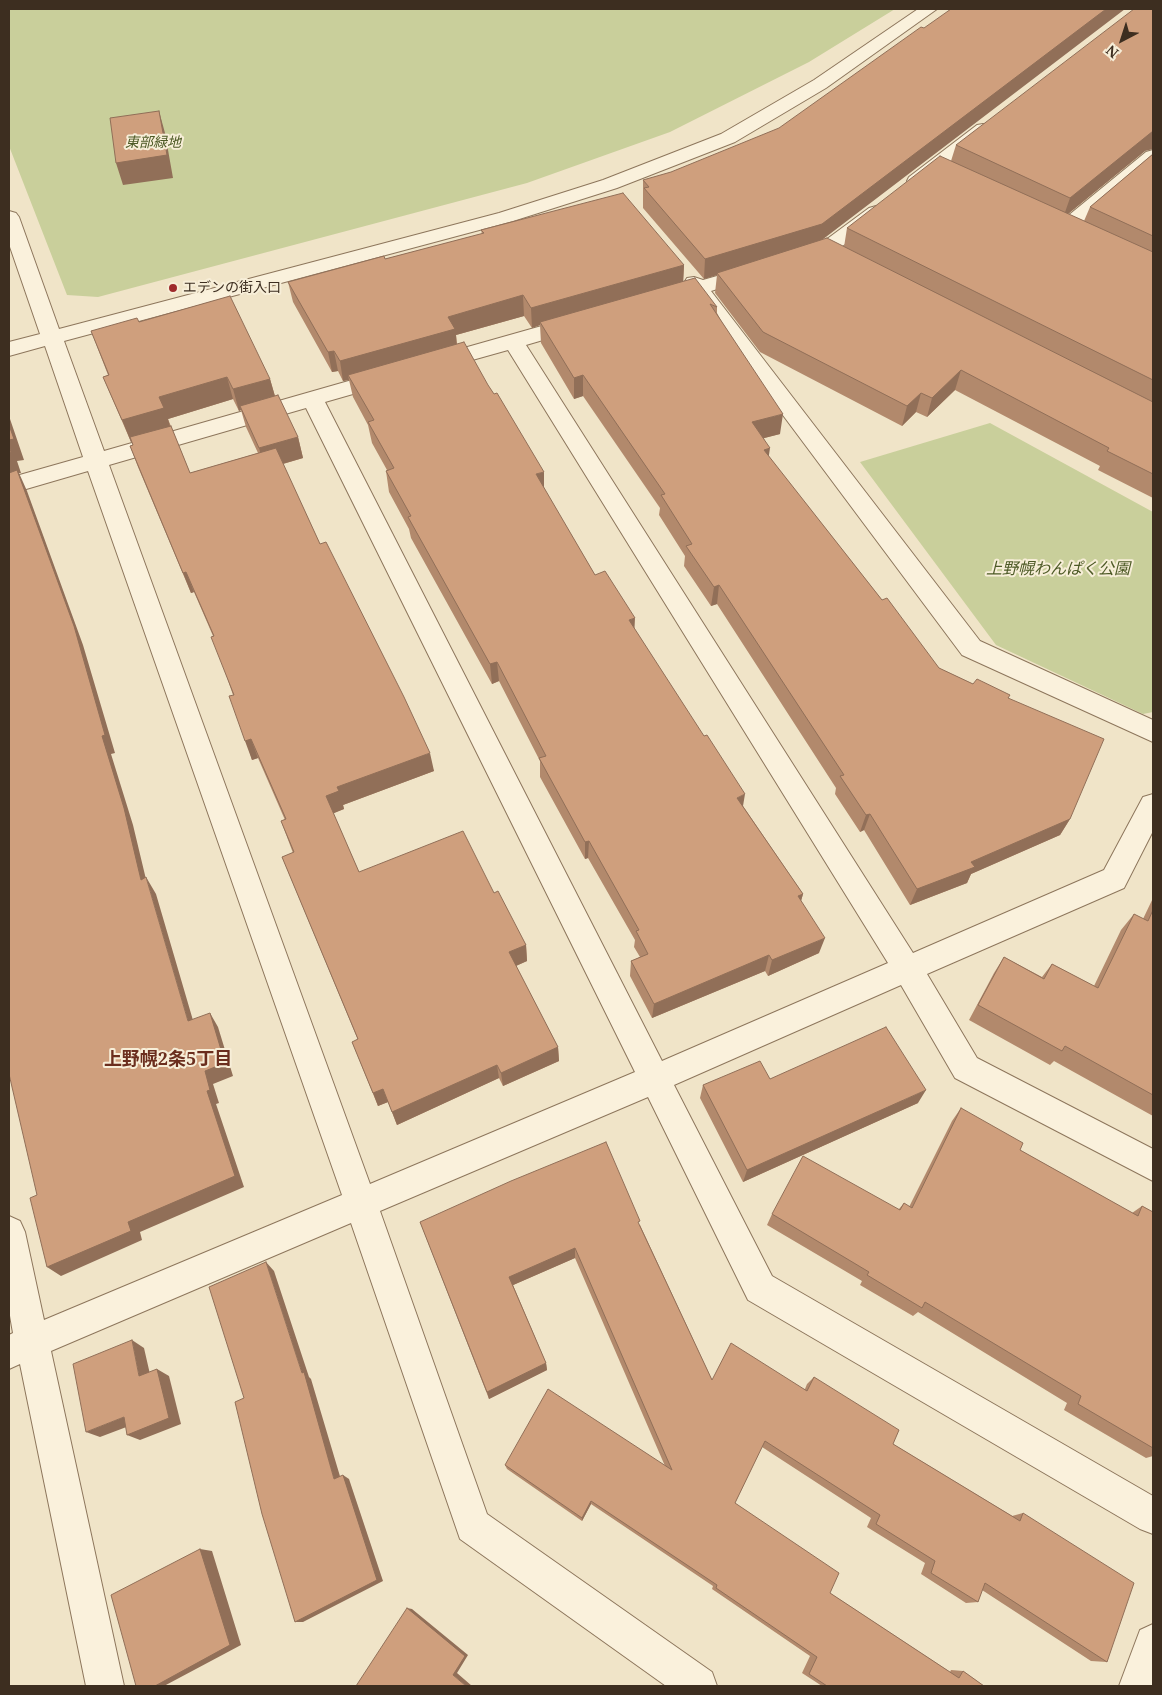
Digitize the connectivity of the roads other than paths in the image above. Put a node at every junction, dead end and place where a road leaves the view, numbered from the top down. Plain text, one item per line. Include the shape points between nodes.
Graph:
1 (929, 9) edge
2 (997, 118) edge
3 (1153, 156) edge
4 (610, 184) junction
5 (623, 199) edge
6 (10, 222) edge
7 (1083, 236) edge
8 (680, 266) edge
9 (699, 288) junction
10 (643, 304) edge
11 (597, 317) edge
12 (53, 338) junction
13 (513, 341) junction
14 (9, 349) edge
15 (313, 399) junction
16 (97, 460) junction
17 (9, 486) edge
18 (1153, 732) edge
19 (1153, 805) edge
20 (907, 968) junction
21 (654, 1079) junction
22 (1153, 1166) edge
23 (361, 1204) junction
24 (9, 1232) edge
25 (20, 1347) edge
26 (1153, 1516) edge
27 (1153, 1643) edge
28 (105, 1686) edge
29 (698, 1686) edge
30 (1138, 1686) edge

1 - 4 street via 820,84 728,138
2 - 9 street via 943,171 896,196 835,254 776,265
3 - 7 street via 1056,224
4 - 5 street
4 - 12 street via 506,218
6 - 12 street
8 - 9 street
9 - 10 street
9 - 18 street via 971,648
11 - 13 street
12 - 14 street
12 - 16 street
13 - 15 street
13 - 20 street
15 - 16 street
15 - 21 street
16 - 17 street
16 - 23 street
19 - 20 street via 1114,879
20 - 21 street
20 - 22 street via 966,1068
21 - 23 street
21 - 26 street via 760,1288
23 - 25 street
23 - 29 street via 473,1526
24 - 25 street
25 - 28 street
27 - 30 street

